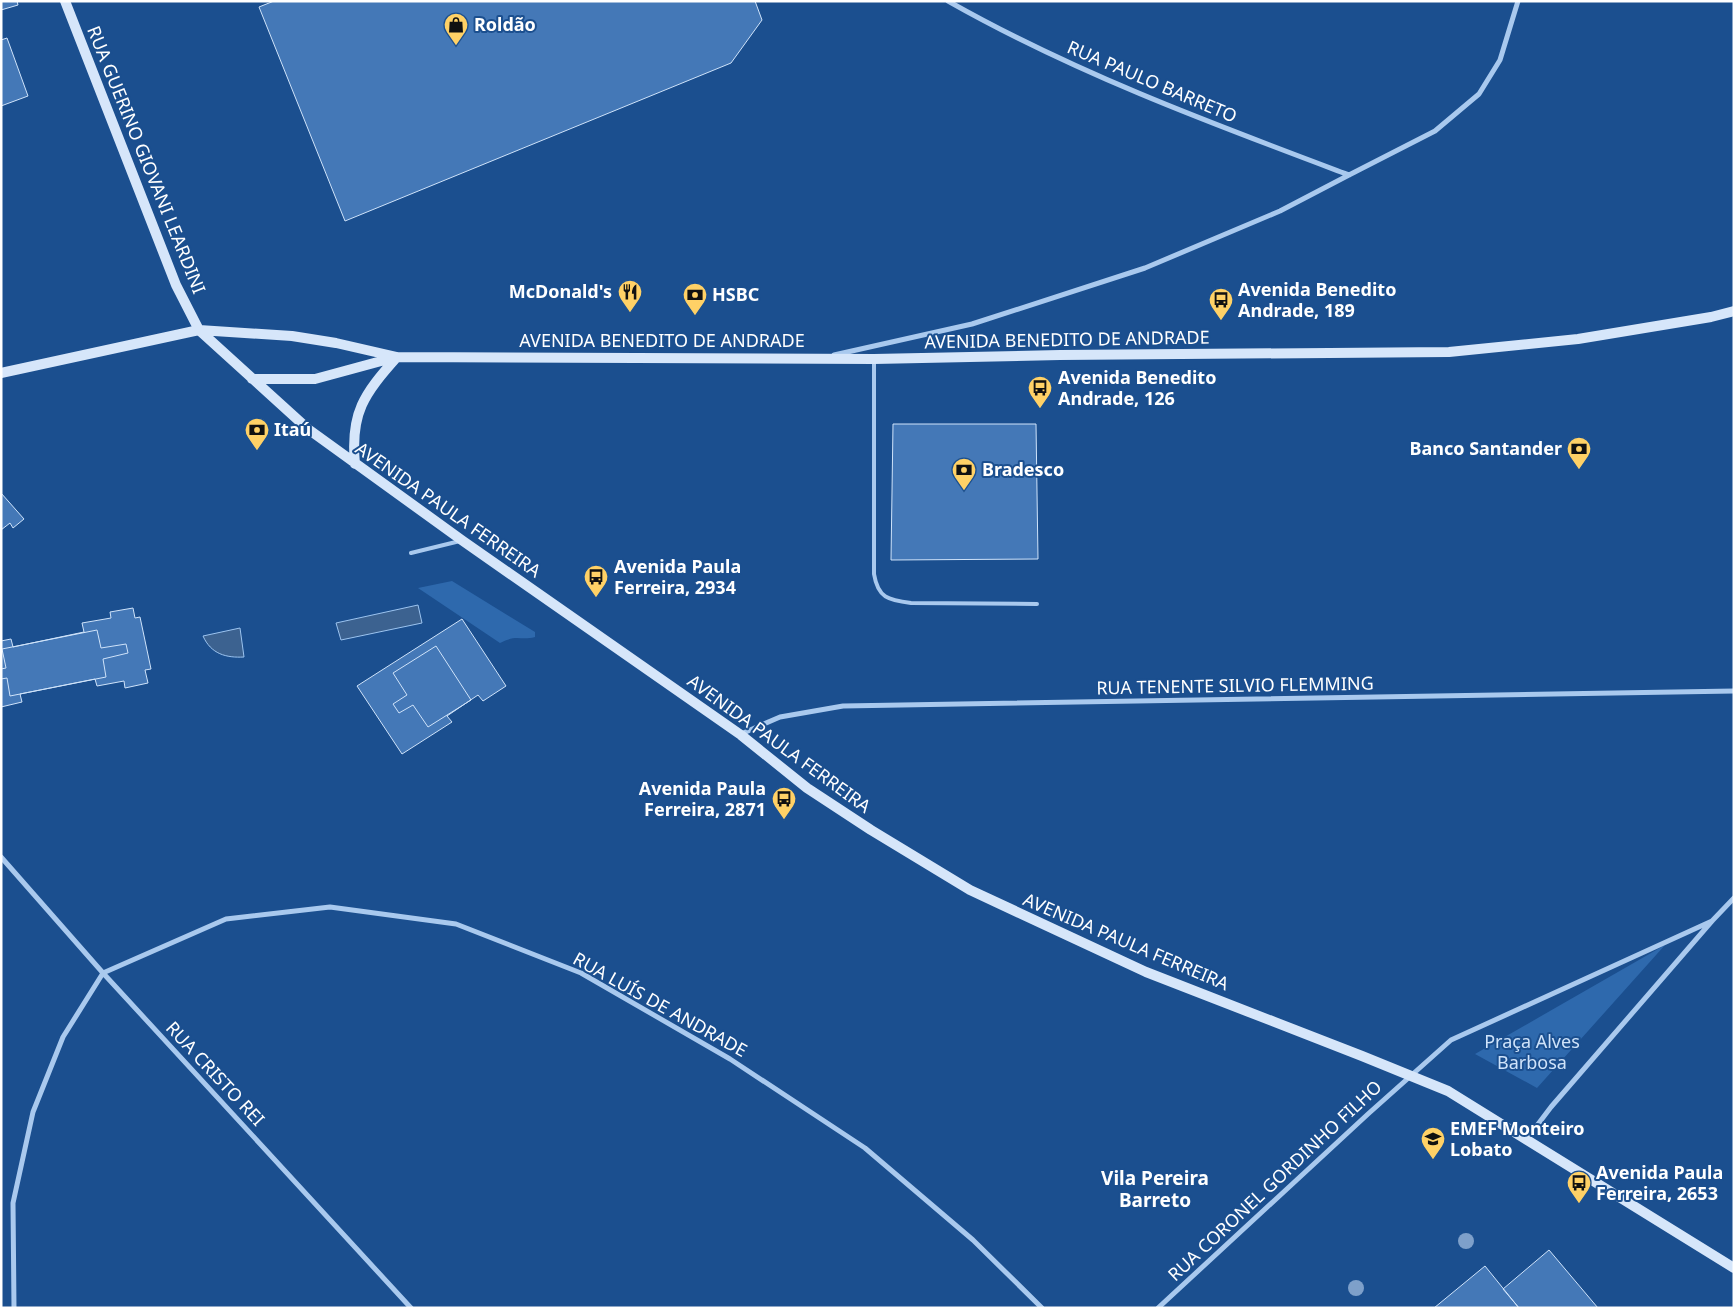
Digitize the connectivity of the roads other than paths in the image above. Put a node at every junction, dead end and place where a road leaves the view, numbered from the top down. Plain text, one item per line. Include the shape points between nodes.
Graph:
1 (65, 1) edge
2 (948, 1) edge
3 (1512, 1) edge
4 (1518, 3) edge
5 (1349, 175) junction
6 (1734, 311) edge
7 (199, 330) junction
8 (397, 357) junction
9 (823, 358) junction
10 (874, 359) junction
11 (1, 372) edge
12 (252, 378) junction
13 (355, 464) junction
14 (462, 541) junction
15 (412, 553) dead end
16 (1037, 604) dead end
17 (1734, 691) edge
18 (741, 735) junction
19 (1, 857) edge
20 (1734, 898) edge
21 (1712, 921) junction
22 (103, 974) junction
23 (1410, 1075) junction
24 (1526, 1140) junction
25 (1734, 1268) edge
26 (14, 1308) edge
27 (411, 1308) edge
28 (1042, 1308) edge
29 (1158, 1308) edge

1 - 7 main road, RUA GUERINO GIOVANI LEARDINI via 176,285
2 - 5 street, RUA PAULO BARRETO via 1076,66 1216,125
3 - 4 street
4 - 5 street via 1500,60 1479,94 1434,131
5 - 9 street via 1280,210 1145,268 972,324
6 - 10 main road, AVENIDA BENEDITO DE ANDRADE via 1578,339 1449,352
7 - 8 main road, AVENIDA BENEDITO DE ANDRADE via 292,336
7 - 11 main road
7 - 12 main road, AVENIDA PAULA FERREIRA
8 - 9 main road, AVENIDA BENEDITO DE ANDRADE
8 - 12 main road, AVENIDA BENEDITO DE ANDRADE via 315,379
8 - 13 main road via 374,383 359,410 353,442
9 - 10 main road, AVENIDA BENEDITO DE ANDRADE
10 - 16 lane via 876,587 883,596 911,603
12 - 13 main road, AVENIDA PAULA FERREIRA via 308,429
13 - 14 main road, AVENIDA PAULA FERREIRA
14 - 15 lane
14 - 18 main road, AVENIDA PAULA FERREIRA
17 - 18 street, RUA TENENTE SILVIO FLEMMING via 843,706 780,717
18 - 23 main road, AVENIDA PAULA FERREIRA via 806,788 970,890 1146,972
19 - 22 street, RUA CRISTO REI
20 - 21 street
21 - 23 street via 1451,1040
21 - 24 street
22 - 26 street via 63,1038 33,1112 13,1203
22 - 27 street, RUA CRISTO REI
22 - 28 street, RUA LUÍS DE ANDRADE via 226,919 330,908 456,924 581,973 730,1059 865,1148 973,1240
23 - 24 main road, AVENIDA PAULA FERREIRA via 1448,1091
23 - 29 street, RUA CORONEL GORDINHO FILHO
24 - 25 main road, AVENIDA PAULA FERREIRA

